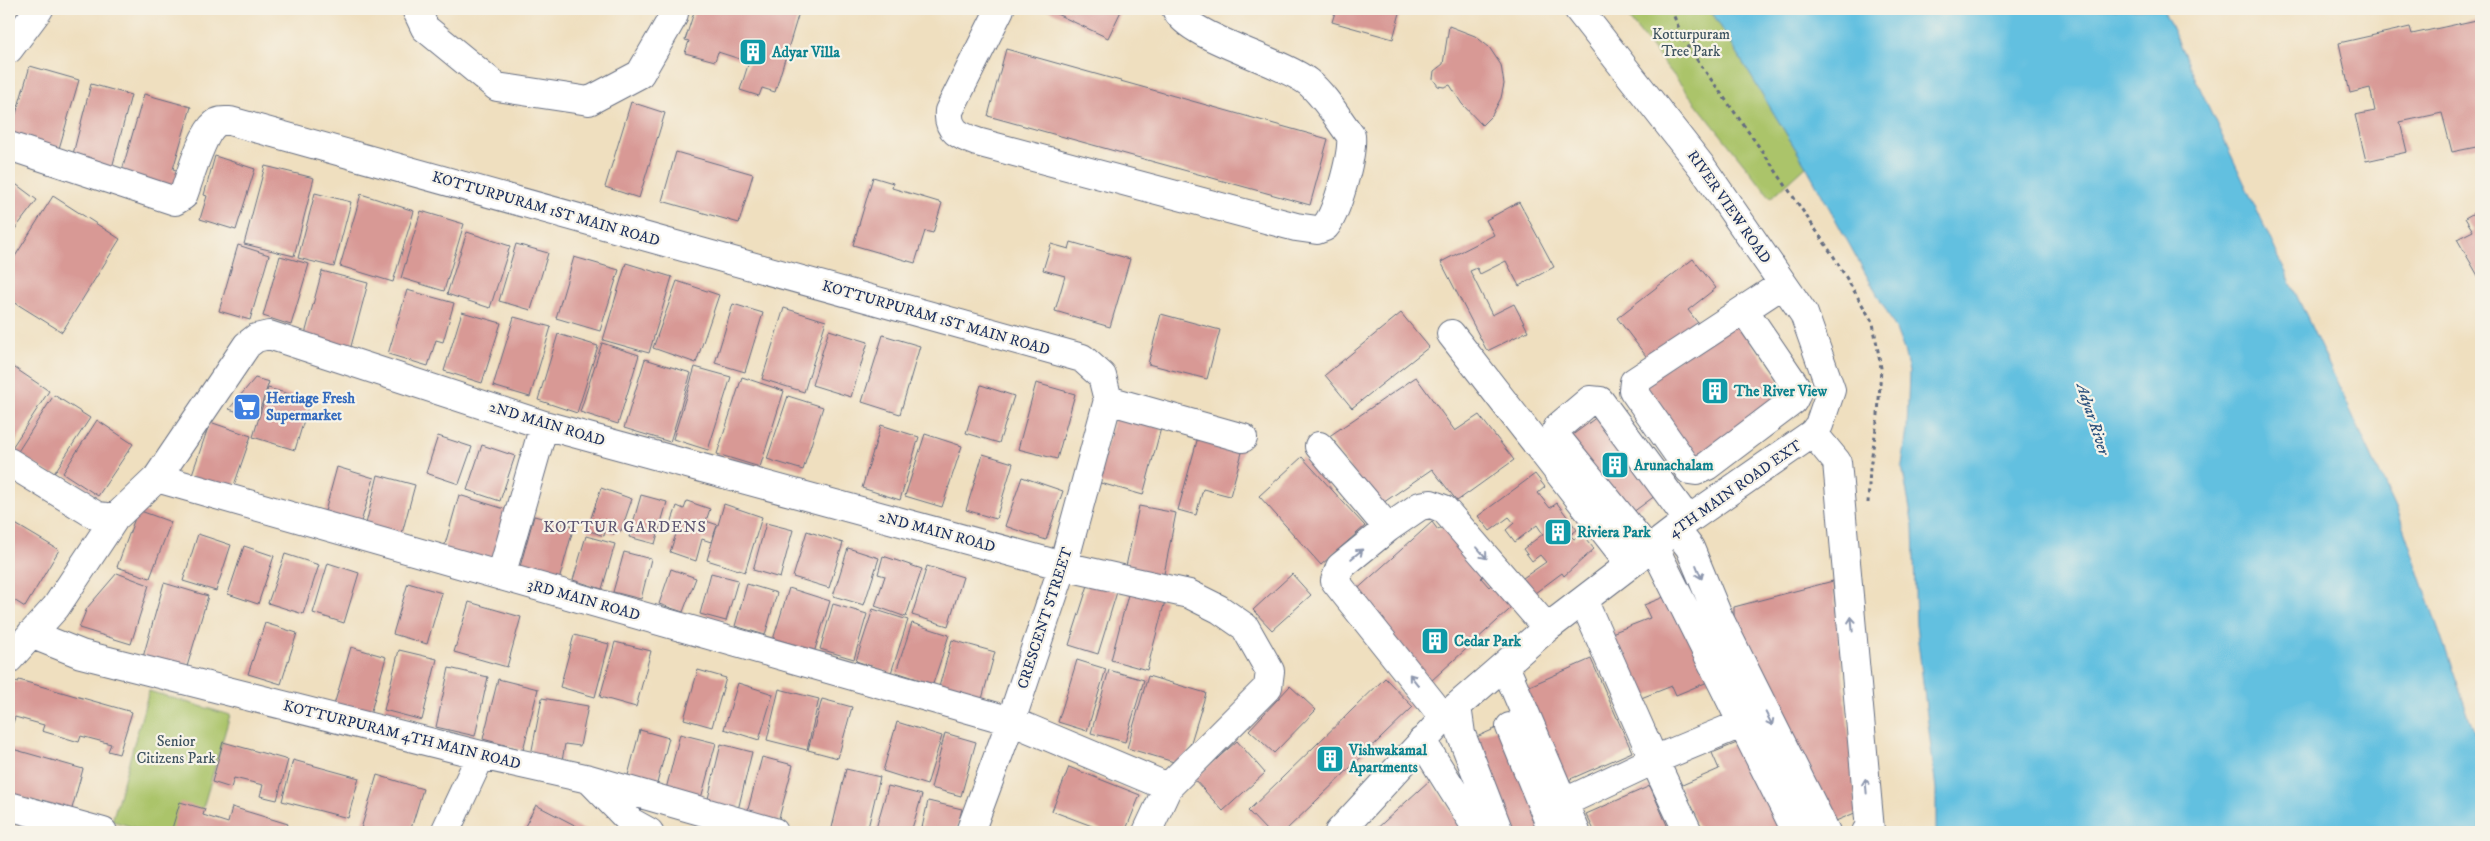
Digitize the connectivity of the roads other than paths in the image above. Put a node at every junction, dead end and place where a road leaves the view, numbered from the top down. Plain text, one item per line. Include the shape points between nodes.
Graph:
1 (39, 9) edge
2 (416, 9) edge
3 (675, 9) edge
4 (1000, 9) edge
5 (1176, 9) edge
6 (1578, 9) edge
7 (9, 50) edge
8 (9, 146) edge
9 (1783, 284) junction
10 (1744, 310) junction
11 (1451, 334) dead end
12 (1108, 400) junction
13 (544, 425) junction
14 (1816, 429) junction
15 (1242, 438) dead end
16 (1319, 446) dead end
17 (9, 462) edge
18 (157, 478) junction
19 (115, 518) junction
20 (1682, 525) junction
21 (1388, 528) junction
22 (1644, 554) junction
23 (1063, 566) junction
24 (501, 576) junction
25 (1584, 602) junction
26 (1547, 628) junction
27 (31, 634) junction
28 (9, 659) edge
29 (1497, 672) junction
30 (1452, 710) junction
31 (1011, 721) junction
32 (1743, 723) junction
33 (1422, 742) junction
34 (481, 756) junction
35 (1654, 760) junction
36 (589, 779) junction
37 (1168, 787) junction
38 (1563, 803) junction
39 (9, 806) edge
40 (66, 827) edge
41 (1345, 830) edge
42 (103, 832) edge
43 (444, 832) edge
44 (649, 832) edge
45 (774, 832) edge
46 (970, 832) edge
47 (1147, 832) edge
48 (1480, 832) edge
49 (1499, 832) edge
50 (1553, 832) edge
51 (1576, 832) edge
52 (1688, 832) edge
53 (1794, 832) edge
54 (1826, 832) edge
55 (1866, 832) edge

1 - 7 street
2 - 3 street via 425,28 497,87 589,101 640,74
4 - 5 street via 949,111 948,120 956,133 977,142 1296,227 1316,230 1325,227 1333,214 1350,154 1351,136 1309,83 1185,22
6 - 9 street, RIVER VIEW ROAD via 1702,167
8 - 12 street, KOTTURPURAM 1ST MAIN ROAD via 175,201 183,196 207,134 214,124 230,121 1082,358 1102,376
9 - 10 street
9 - 14 street, RIVER VIEW ROAD via 1804,314 1831,390
10 - 10 street via 1634,382 1634,390 1689,470 1707,466 1793,401 1796,395 1795,385
11 - 22 street
12 - 15 street
12 - 23 street, CRESCENT STREET
13 - 18 street, 2ND MAIN ROAD via 269,335 256,338 247,345
13 - 23 street, 2ND MAIN ROAD
13 - 24 street
14 - 20 street, 4TH MAIN ROAD EXT
55 -> 14 street via 1870,830 1837,462
16 - 21 street
17 - 19 street via 98,516
18 - 19 street, 2ND MAIN ROAD
18 - 24 street, 3RD MAIN ROAD
19 - 27 street, 2ND MAIN ROAD via 56,607
20 - 22 street, 4TH MAIN ROAD EXT
20 - 22 street via 1600,401 1590,400 1558,427 1555,435
20 -> 54 street via 1718,616
21 -> 26 street via 1420,506 1431,504 1444,509
30 -> 21 street via 1436,708 1335,581 1340,567
22 - 25 street, 4TH MAIN ROAD EXT
22 - 32 street
23 - 31 street, CRESCENT STREET
23 - 37 street, 2ND MAIN ROAD via 1189,594 1219,609 1245,627 1270,671 1268,687
24 - 31 street, 3RD MAIN ROAD
25 - 26 street, 4TH MAIN ROAD EXT
25 - 35 street
26 - 29 street, 4TH MAIN ROAD EXT
27 - 28 street, 2ND MAIN ROAD
27 - 34 street, KOTTURPURAM 4TH MAIN ROAD via 81,654
29 - 30 street, 4TH MAIN ROAD EXT
29 - 38 street
29 - 50 street
30 - 33 street, 4TH MAIN ROAD EXT
30 - 49 street
31 - 37 street, 3RD MAIN ROAD
31 - 46 street, CRESCENT STREET
32 - 35 street
32 - 53 street
33 - 41 street, 4TH MAIN ROAD EXT
33 - 48 street
34 - 36 street, KOTTURPURAM 4TH MAIN ROAD
34 - 43 street
35 - 38 street
35 - 52 street
36 - 44 street via 631,822
36 - 45 street, KOTTURPURAM 4TH MAIN ROAD
37 - 47 street, 2ND MAIN ROAD
38 - 51 street
39 - 40 street
40 - 42 street

